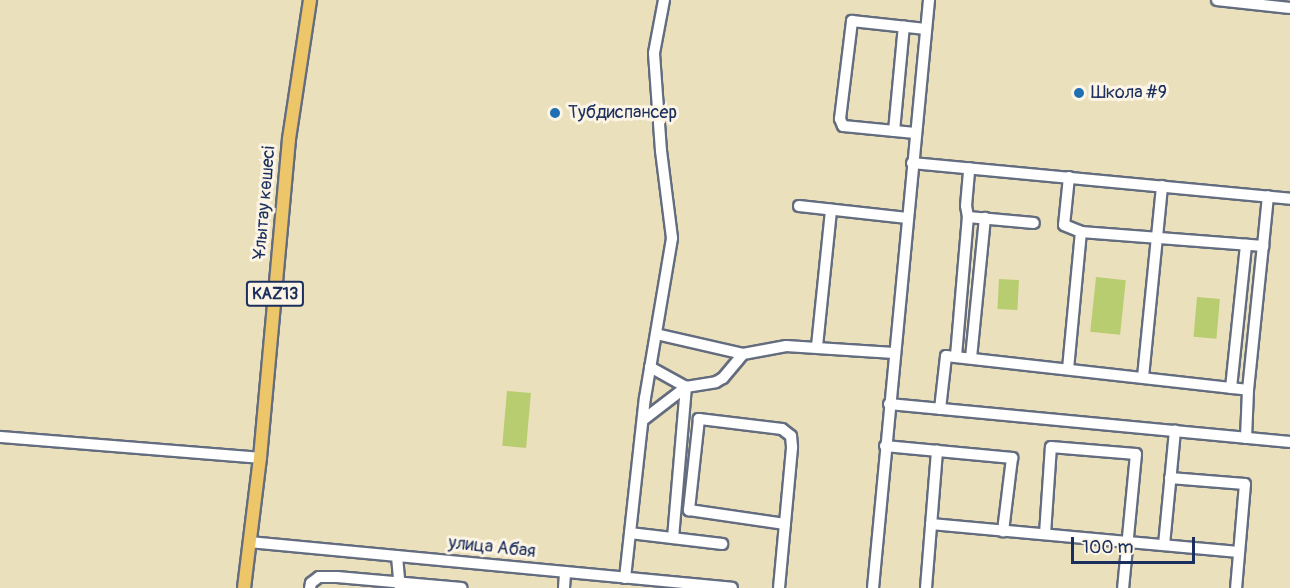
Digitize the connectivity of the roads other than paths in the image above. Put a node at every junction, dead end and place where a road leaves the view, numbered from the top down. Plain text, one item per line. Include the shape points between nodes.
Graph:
1 (310, 0) edge
2 (664, 0) edge
3 (929, 0) edge
4 (1217, 0) edge
5 (1231, 1) edge
6 (1290, 8) edge
7 (904, 26) junction
8 (926, 28) junction
9 (894, 131) junction
10 (915, 133) junction
11 (912, 163) junction
12 (969, 168) junction
13 (1069, 177) junction
14 (1162, 186) junction
15 (1268, 196) junction
16 (1290, 199) edge
17 (799, 206) dead end
18 (831, 210) junction
19 (968, 217) junction
20 (907, 218) junction
21 (985, 218) junction
22 (1034, 223) dead end
23 (1081, 232) junction
24 (1155, 240) junction
25 (1246, 245) junction
26 (1263, 246) junction
27 (656, 334) junction
28 (817, 346) junction
29 (894, 353) junction
30 (743, 354) junction
31 (956, 357) junction
32 (971, 358) junction
33 (650, 367) junction
34 (1068, 369) junction
35 (1143, 377) junction
36 (686, 387) junction
37 (1231, 388) junction
38 (1248, 390) junction
39 (889, 404) junction
40 (940, 409) junction
41 (643, 420) junction
42 (1175, 431) junction
43 (0, 437) edge
44 (1246, 438) junction
45 (1290, 442) edge
46 (885, 446) junction
47 (937, 450) junction
48 (260, 458) junction
49 (1170, 478) junction
50 (785, 524) junction
51 (931, 524) junction
52 (1003, 531) junction
53 (630, 533) junction
54 (1045, 534) junction
55 (673, 538) junction
56 (249, 542) junction
57 (1127, 542) junction
58 (722, 544) dead end
59 (1164, 545) junction
60 (1239, 552) junction
61 (397, 556) junction
62 (565, 572) junction
63 (625, 578) junction
64 (400, 585) edge
65 (244, 588) edge
66 (310, 588) edge
67 (462, 588) edge
68 (564, 588) edge
69 (732, 588) edge
70 (779, 588) edge
71 (873, 588) edge
72 (926, 588) edge
73 (1123, 588) edge
74 (1236, 588) edge

1 - 48 main road, Ұлытау көшесі / KAZ13 via 289,139
2 - 27 street via 654,53 672,238
3 - 8 street
4 - 5 street
5 - 6 street
7 - 8 street
7 - 9 street
7 - 9 street via 852,21 840,119 843,126
8 - 10 street
9 - 10 street
10 - 11 street
11 - 12 street
11 - 20 street
12 - 13 street
12 - 19 street
13 - 14 street
13 - 23 street via 1064,225
14 - 15 street
14 - 24 street
15 - 16 street
15 - 26 street
17 - 18 street
18 - 20 street
18 - 28 street
19 - 21 street
19 - 31 street
20 - 29 street
21 - 22 street
21 - 32 street
23 - 24 street
23 - 34 street
24 - 25 street
24 - 35 street
25 - 26 street
25 - 37 street
26 - 38 street
27 - 30 street
27 - 33 street
28 - 29 street
28 - 30 street via 786,346
29 - 39 street
30 - 36 street via 733,369 716,382
31 - 32 street
31 - 40 street via 946,356
32 - 34 street
33 - 36 street
33 - 41 street
34 - 35 street
35 - 37 street
36 - 41 street
36 - 55 street
37 - 38 street
38 - 44 street
39 - 40 street
39 - 46 street
40 - 42 street
41 - 53 street
42 - 44 street
42 - 49 street
43 - 48 street
44 - 45 street
46 - 47 street
46 - 71 street
47 - 51 street
47 - 52 street via 1012,458
48 - 56 main road, Ұлытау көшесі / KAZ13
49 - 59 street
49 - 60 street via 1245,484
50 - 50 street via 792,447 789,433 699,419 689,510
50 - 70 street
51 - 52 street
51 - 72 street
52 - 54 street
53 - 55 street
53 - 63 street
54 - 57 street
54 - 57 street via 1051,447 1136,454
55 - 58 street
56 - 61 street, улица Абая
56 - 65 main road, Ұлытау көшесі / KAZ13
57 - 59 street
57 - 73 street
59 - 60 street
60 - 74 street
61 - 62 street, улица Абая
61 - 64 street
62 - 63 street, улица Абая
62 - 68 street
63 - 69 street, улица Абая
64 - 66 street via 319,577
64 - 67 street

